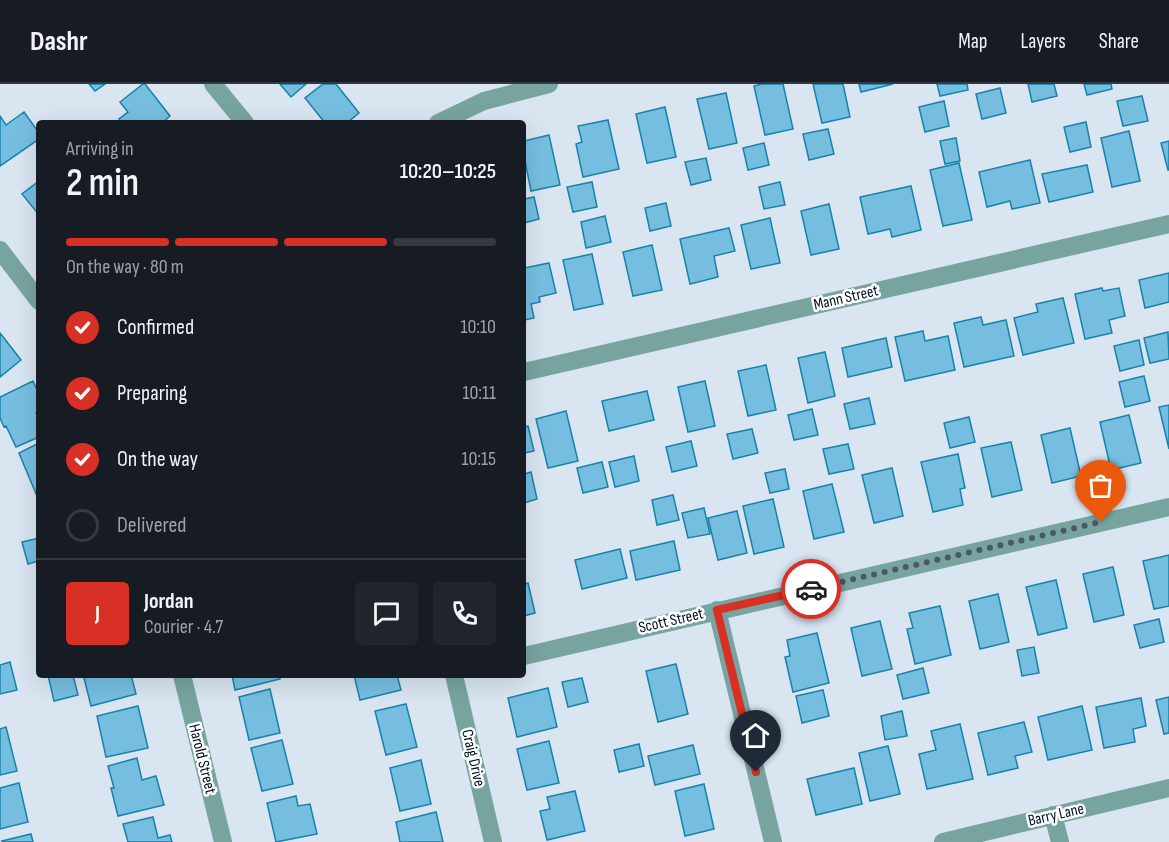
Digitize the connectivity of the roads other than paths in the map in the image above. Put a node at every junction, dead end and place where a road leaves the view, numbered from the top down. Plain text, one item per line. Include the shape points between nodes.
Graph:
1 (213, 84) edge
2 (549, 84) edge
3 (243, 120) edge
4 (444, 120) edge
5 (1169, 224) edge
6 (0, 250) edge
7 (36, 297) edge
8 (526, 372) edge
9 (1169, 507) edge
10 (717, 610) junction
11 (526, 656) edge
12 (183, 678) edge
13 (455, 678) edge
14 (1169, 788) edge
15 (1053, 815) junction
16 (223, 842) edge
17 (493, 842) edge
18 (773, 842) edge
19 (943, 842) edge
20 (1060, 842) edge

1 - 3 street
2 - 4 street via 484,101
5 - 8 street, Mann Street
6 - 7 street
9 - 10 street, Scott Street
10 - 11 street, Scott Street
10 - 18 street
12 - 16 street, Harold Street
13 - 17 street, Craig Drive
14 - 15 street, Barry Lane
15 - 19 street, Barry Lane
15 - 20 street

